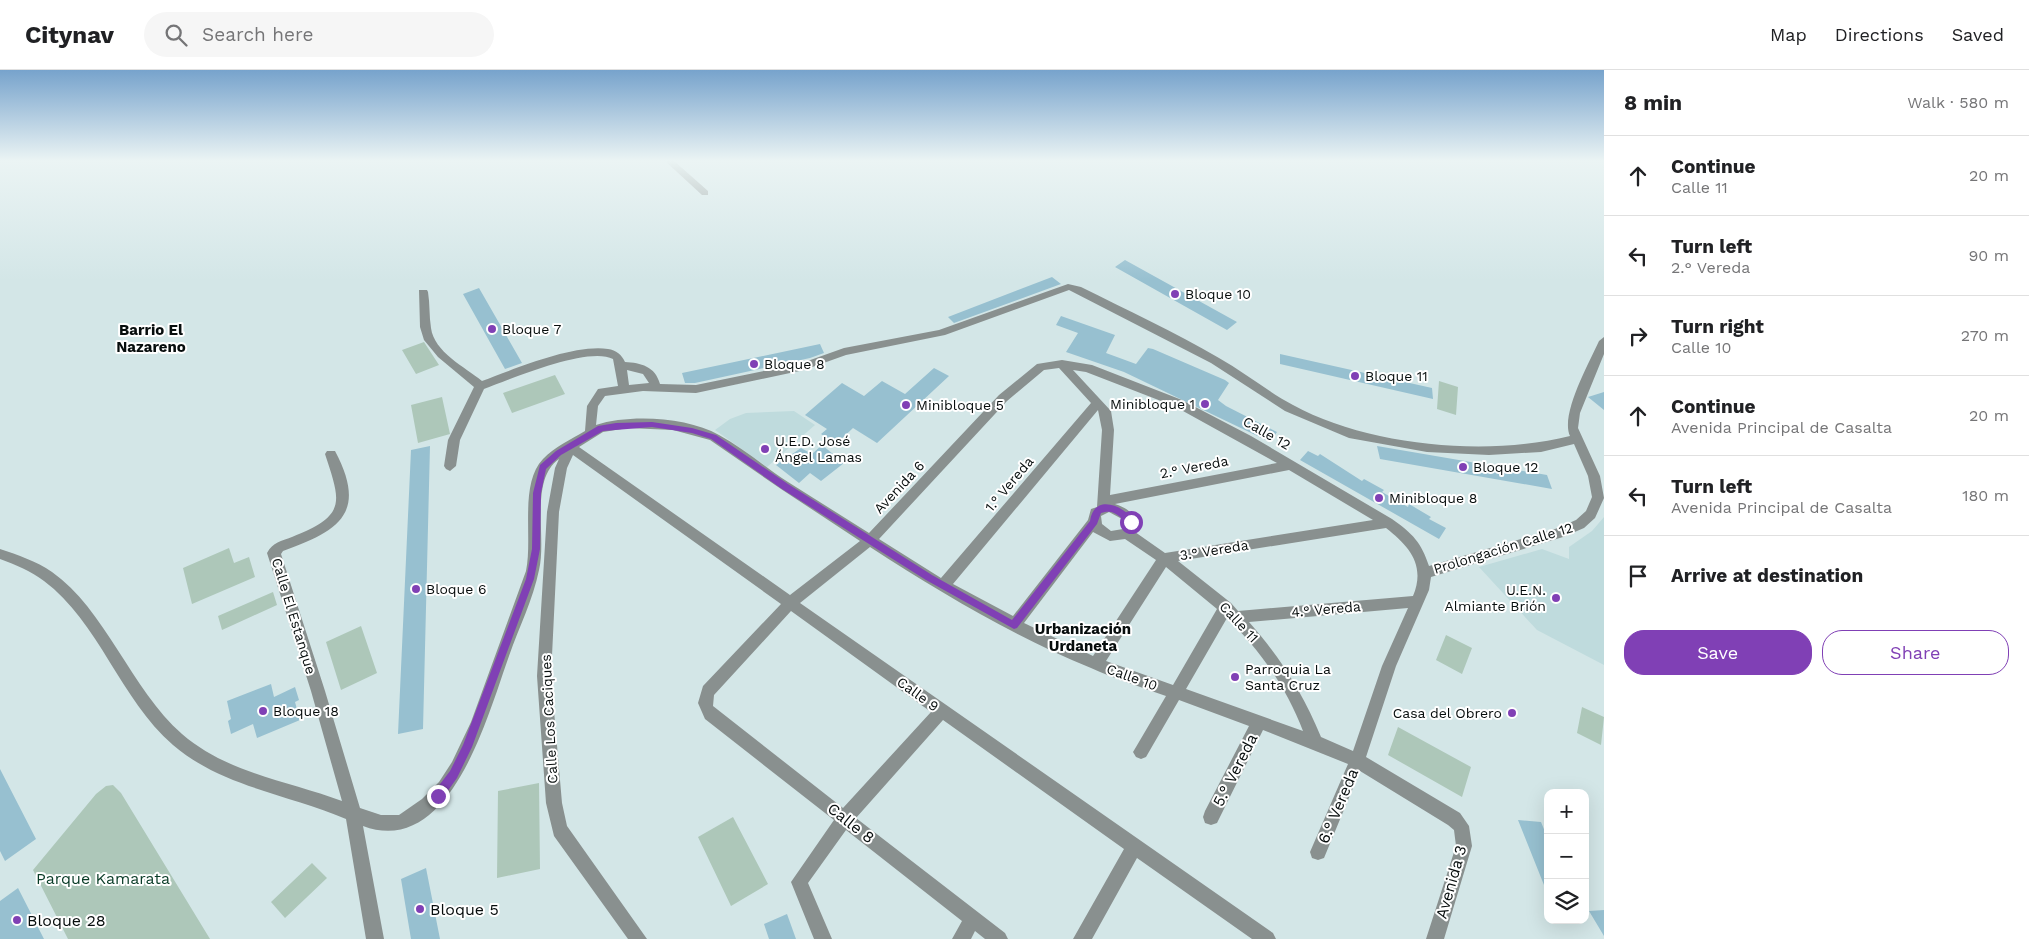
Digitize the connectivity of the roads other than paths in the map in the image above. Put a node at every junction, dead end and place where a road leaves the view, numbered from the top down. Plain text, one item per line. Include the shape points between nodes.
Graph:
1 (423, 292) dead end
2 (1604, 341) edge
3 (1062, 364) junction
4 (619, 366) junction
5 (480, 386) junction
6 (655, 387) junction
7 (624, 388) junction
8 (1098, 402) junction
9 (591, 432) junction
10 (1577, 439) junction
11 (571, 447) junction
12 (331, 454) dead end
13 (1290, 464) junction
14 (450, 466) dead end
15 (1103, 504) junction
16 (1094, 522) junction
17 (1388, 523) junction
18 (1127, 534) junction
19 (870, 540) junction
20 (0, 554) edge
21 (1165, 558) junction
22 (1426, 573) junction
23 (943, 586) junction
24 (1417, 601) junction
25 (790, 603) junction
26 (1230, 612) junction
27 (1014, 625) junction
28 (1096, 664) junction
29 (1176, 692) junction
30 (705, 707) joint
31 (942, 711) junction
32 (1259, 722) junction
33 (1315, 742) junction
34 (1141, 752) dead end
35 (1357, 760) junction
36 (353, 812) junction
37 (845, 818) junction
38 (1210, 818) dead end
39 (1461, 826) joint
40 (1135, 846) junction
41 (1318, 852) dead end
42 (973, 919) junction
43 (375, 939) edge
44 (638, 939) edge
45 (823, 939) edge
46 (961, 939) edge
47 (999, 939) edge
48 (1082, 939) edge
49 (1267, 939) edge
50 (1435, 939) edge

1 - 5 street via 425,328 429,339 450,362
2 - 10 street, Prolongación Calle 12 via 1574,413 1572,428
3 - 8 street
3 - 13 street, Calle 12 via 1088,368 1178,403
3 - 19 street, Avenida 6 via 1041,367 1003,398
4 - 5 street via 617,358 609,351 599,350 574,354
4 - 6 street via 646,369 652,374
4 - 7 street
5 - 14 street via 454,440
6 - 7 street
6 - 10 street via 696,389 804,366 844,352 942,333 1068,287 1214,360 1289,408 1349,434 1427,448 1489,451 1540,448
7 - 9 street via 602,392 597,397 589,416
8 - 15 street via 1105,411 1108,430
8 - 23 street, 1.° Vereda
9 - 11 street, Calle 10
9 - 19 street, Calle 10 via 632,424 704,433
10 - 22 street, Prolongación Calle 12 via 1594,476 1598,497 1591,514 1580,524 1558,534
11 - 25 street, Calle 9
11 - 36 street, Calle 10 via 550,460 539,476 536,549 530,579 483,708 453,774 438,796 404,822 381,825
11 - 44 street, Calle Los Caciques via 561,468 553,512 547,601 544,676 554,803 560,830
12 - 36 street, Calle El Estanque via 344,496 340,508 324,529 278,547 274,553
13 - 15 street, 2.° Vereda
13 - 17 street, Calle 12
15 - 16 street via 1095,513
15 - 18 street via 1125,513 1131,527
16 - 18 street, Calle 11 via 1100,531 1110,536
16 - 27 street
17 - 21 street, 3.° Vereda
17 - 22 street, Calle 12 via 1407,537 1417,550
18 - 21 street, Calle 11
19 - 23 street, Calle 10
19 - 25 street, Avenida 6
20 - 36 street, Calle 10 via 40,571 68,594 141,696 176,738 193,751 256,781
21 - 26 street, Calle 11 via 1203,586
21 - 28 street, 3.° Vereda
22 - 24 street, Prolongación Calle 12
23 - 27 street, Calle 10
24 - 26 street, 4.° Vereda
24 - 35 street, Prolongación Calle 12 via 1389,666
25 - 30 street, Avenida 6 via 708,691
25 - 31 street, Calle 9
26 - 29 street
26 - 33 street, Calle 11 via 1288,680 1307,715
27 - 28 street, Calle 10
28 - 29 street, Calle 10
29 - 32 street, Calle 10
29 - 34 street
30 - 37 street, Calle 8
31 - 37 street
31 - 40 street, Calle 9
32 - 33 street, Calle 10
32 - 38 street, 5.° Vereda
33 - 35 street, Calle 10
35 - 39 street, Calle 10 via 1454,818
35 - 41 street, 6.° Vereda
36 - 43 street
37 - 42 street, Calle 8
37 - 45 street via 799,882
39 - 50 street, Avenida 3 via 1464,846
40 - 48 street
40 - 49 street, Calle 9
42 - 46 street
42 - 47 street, Calle 8

